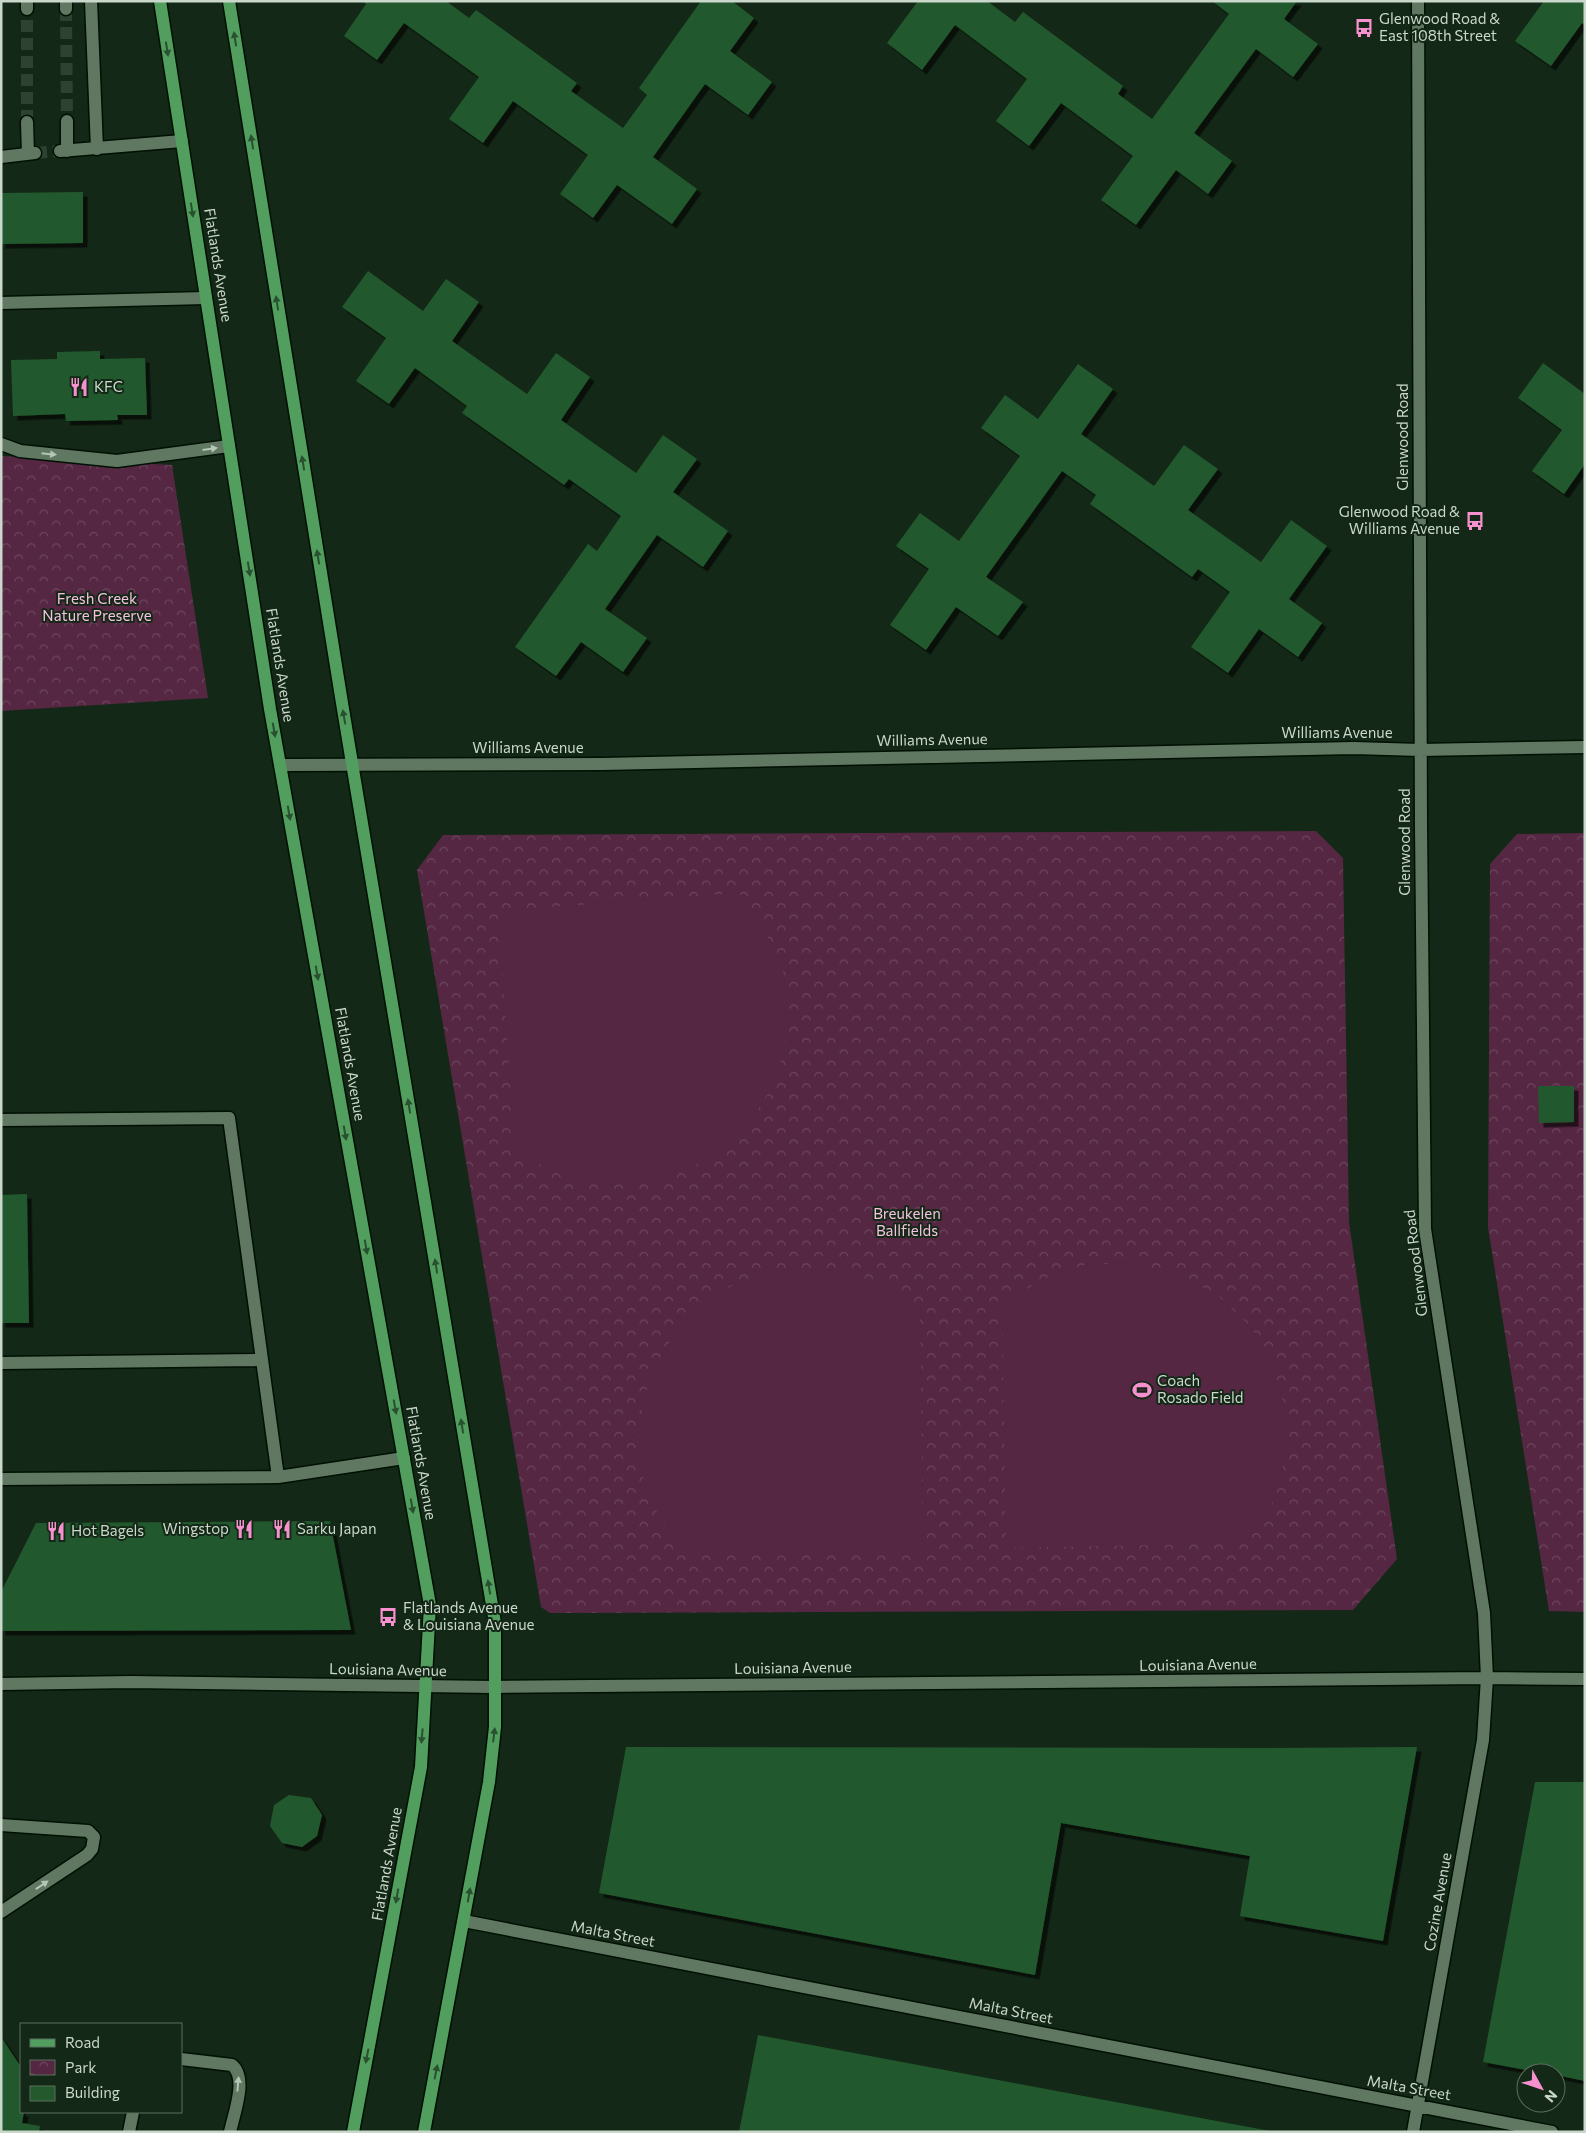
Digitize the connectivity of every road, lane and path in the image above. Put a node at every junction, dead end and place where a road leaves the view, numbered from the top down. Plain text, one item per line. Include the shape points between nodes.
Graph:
1 (91, 1) edge
2 (160, 1) edge
3 (229, 1) edge
4 (1418, 1) edge
5 (67, 121) tunnel mouth
6 (27, 122) tunnel mouth
7 (182, 141) junction
8 (97, 149) junction
9 (1, 157) edge
10 (206, 298) junction
11 (1, 303) edge
12 (1, 444) edge
13 (229, 446) junction
14 (1585, 747) edge
15 (1420, 750) junction
16 (280, 765) junction
17 (352, 765) junction
18 (1, 1120) edge
19 (262, 1360) junction
20 (1, 1363) edge
21 (404, 1458) junction
22 (278, 1476) junction
23 (1, 1479) edge
24 (1487, 1678) junction
25 (1585, 1679) edge
26 (1, 1684) edge
27 (426, 1687) junction
28 (493, 1688) junction
29 (1, 1825) edge
30 (1, 1912) edge
31 (464, 1921) junction
32 (182, 2059) edge
33 (1418, 2106) junction
34 (133, 2113) edge
35 (128, 2132) edge
36 (230, 2132) edge
37 (353, 2132) edge
38 (424, 2132) edge
39 (1413, 2132) edge
40 (1552, 2132) edge

1 - 8 street
2 -> 7 main road, Flatlands Avenue
17 -> 3 main road
4 - 15 street, Glenwood Road
5 - 8 street via 64,151
6 - 9 street via 32,153
7 - 8 street
7 -> 10 main road, Flatlands Avenue
10 - 11 street
10 - 13 main road, Flatlands Avenue
12 -> 13 street via 20,451 117,461
13 -> 16 main road, Flatlands Avenue
14 - 15 street, Williams Avenue
15 - 17 street, Williams Avenue via 1354,748 603,764
15 - 24 street, Glenwood Road via 1425,1229 1484,1613
16 - 17 street, Williams Avenue
16 -> 21 main road, Flatlands Avenue
28 -> 17 main road via 495,1624
18 - 19 street via 229,1118
19 - 20 street
19 - 22 street
21 - 22 street
21 -> 27 main road, Flatlands Avenue via 430,1605
22 - 23 street
24 - 25 street, Louisiana Avenue
24 - 28 street, Louisiana Avenue
24 - 33 street, Cozine Avenue via 1483,1740
26 - 27 street, Louisiana Avenue via 131,1682
27 - 28 street, Louisiana Avenue
27 -> 37 main road, Flatlands Avenue via 420,1767
31 -> 28 main road via 489,1782 495,1727
30 -> 29 street via 86,1855 92,1849 94,1837 88,1831
31 - 33 street, Malta Street
38 -> 31 main road
36 -> 32 street via 240,2079 238,2070 232,2065
33 - 39 street, Cozine Avenue
33 - 40 street, Malta Street
34 - 35 street

